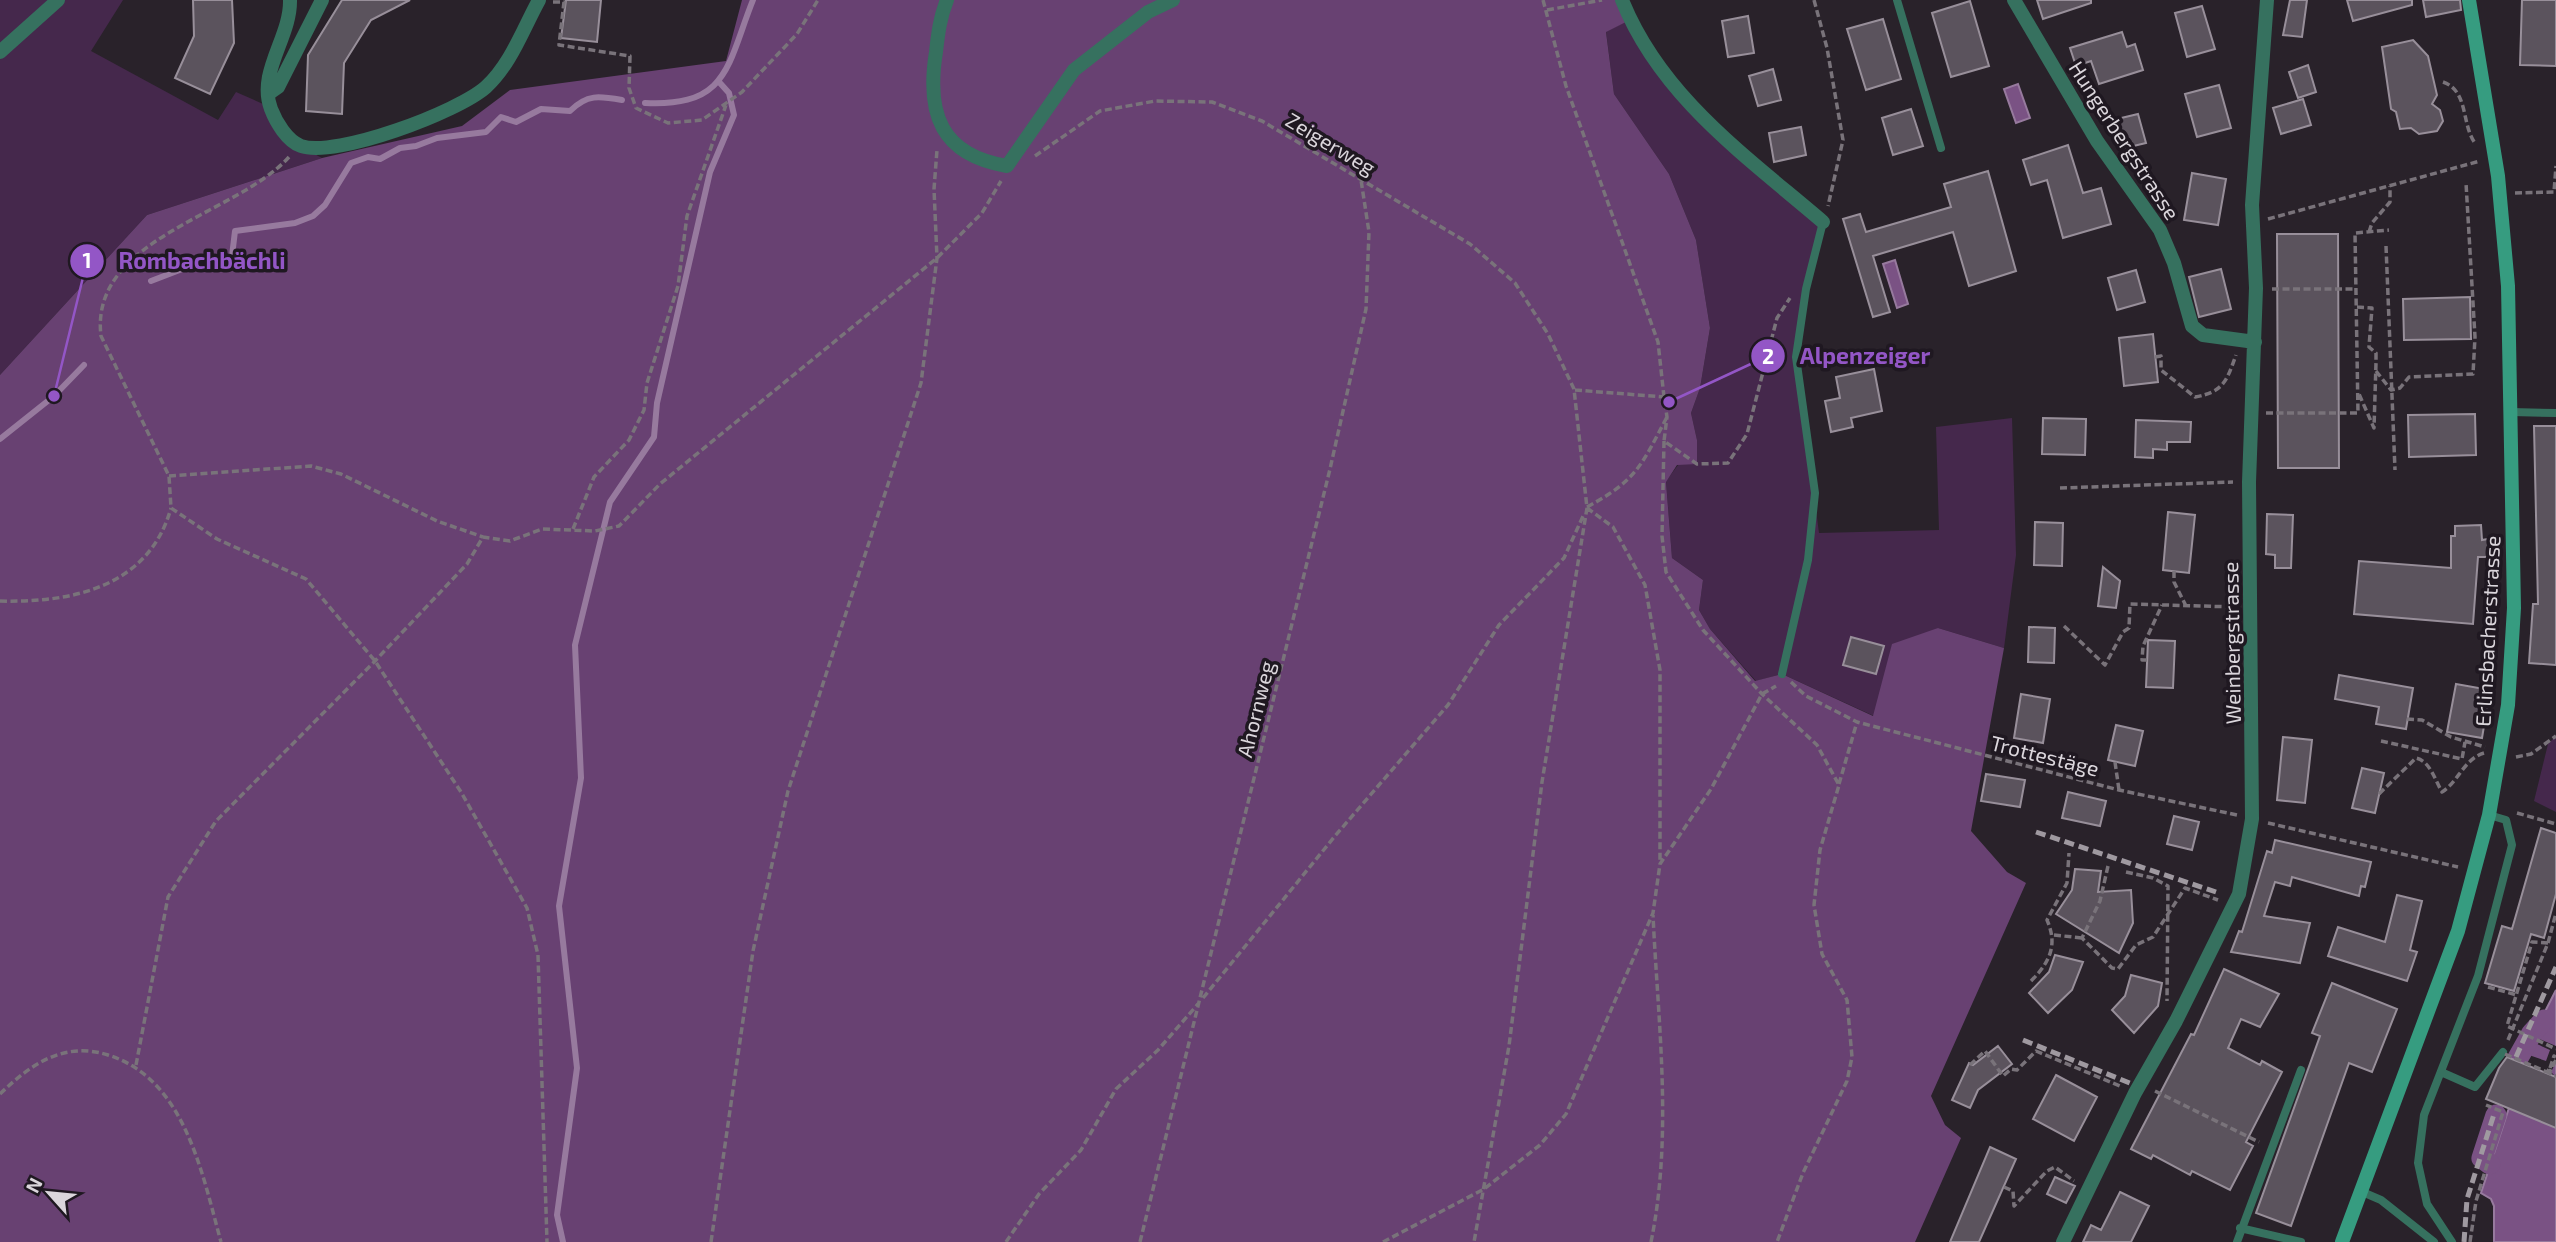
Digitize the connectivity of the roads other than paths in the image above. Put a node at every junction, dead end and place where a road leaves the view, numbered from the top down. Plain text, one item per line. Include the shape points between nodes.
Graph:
1 (58, 0) edge
2 (290, 0) edge
3 (322, 0) edge
4 (947, 0) edge
5 (1173, 0) edge
6 (1622, 0) edge
7 (1897, 0) edge
8 (2014, 0) edge
9 (2267, 0) edge
10 (2469, 0) edge
11 (539, 1) edge
12 (0, 52) edge
13 (268, 94) junction
14 (1941, 148) dead end
15 (1823, 222) joint
16 (2248, 341) junction
17 (2511, 412) junction
18 (2556, 414) edge
19 (1782, 674) road end
20 (2489, 815) junction
21 (2504, 1053) road end
22 (2301, 1070) dead end
23 (2441, 1072) junction
24 (2360, 1191) junction
25 (2240, 1228) junction
26 (2063, 1242) edge
27 (2237, 1242) edge
28 (2301, 1242) edge
29 (2342, 1242) edge
30 (2434, 1242) edge
31 (2452, 1242) edge

1 - 12 street
2 - 13 street via 286,28 269,73
3 - 13 street via 278,87
4 - 5 street via 931,82 939,125 959,149 981,162 1007,166 1074,70 1148,12
6 - 15 street via 1646,51 1670,85
7 - 14 lane
8 - 16 street, Hungerbergstrasse via 2097,141 2160,230 2192,327 2203,335
9 - 16 street, Weinbergstrasse via 2253,223 2256,288
10 - 17 main road, Erlinsbacherstrasse via 2500,193
11 - 13 street via 503,66 485,88 433,118 326,149 299,146 281,129
15 - 19 lane via 1806,289 1796,357 1815,493 1808,560
16 - 26 street, Weinbergstrasse via 2252,819 2239,894
17 - 18 lane
17 - 20 main road, Erlinsbacherstrasse via 2514,608 2508,705
20 - 23 lane via 2507,820 2512,845 2475,984
20 - 24 main road, Erlinsbacherstrasse via 2450,955
21 - 23 lane via 2475,1087
22 - 25 lane
23 - 31 lane via 2424,1115 2418,1163 2427,1204
24 - 29 main road, Erlinsbacherstrasse
24 - 30 lane via 2381,1200
25 - 27 lane
25 - 28 lane

